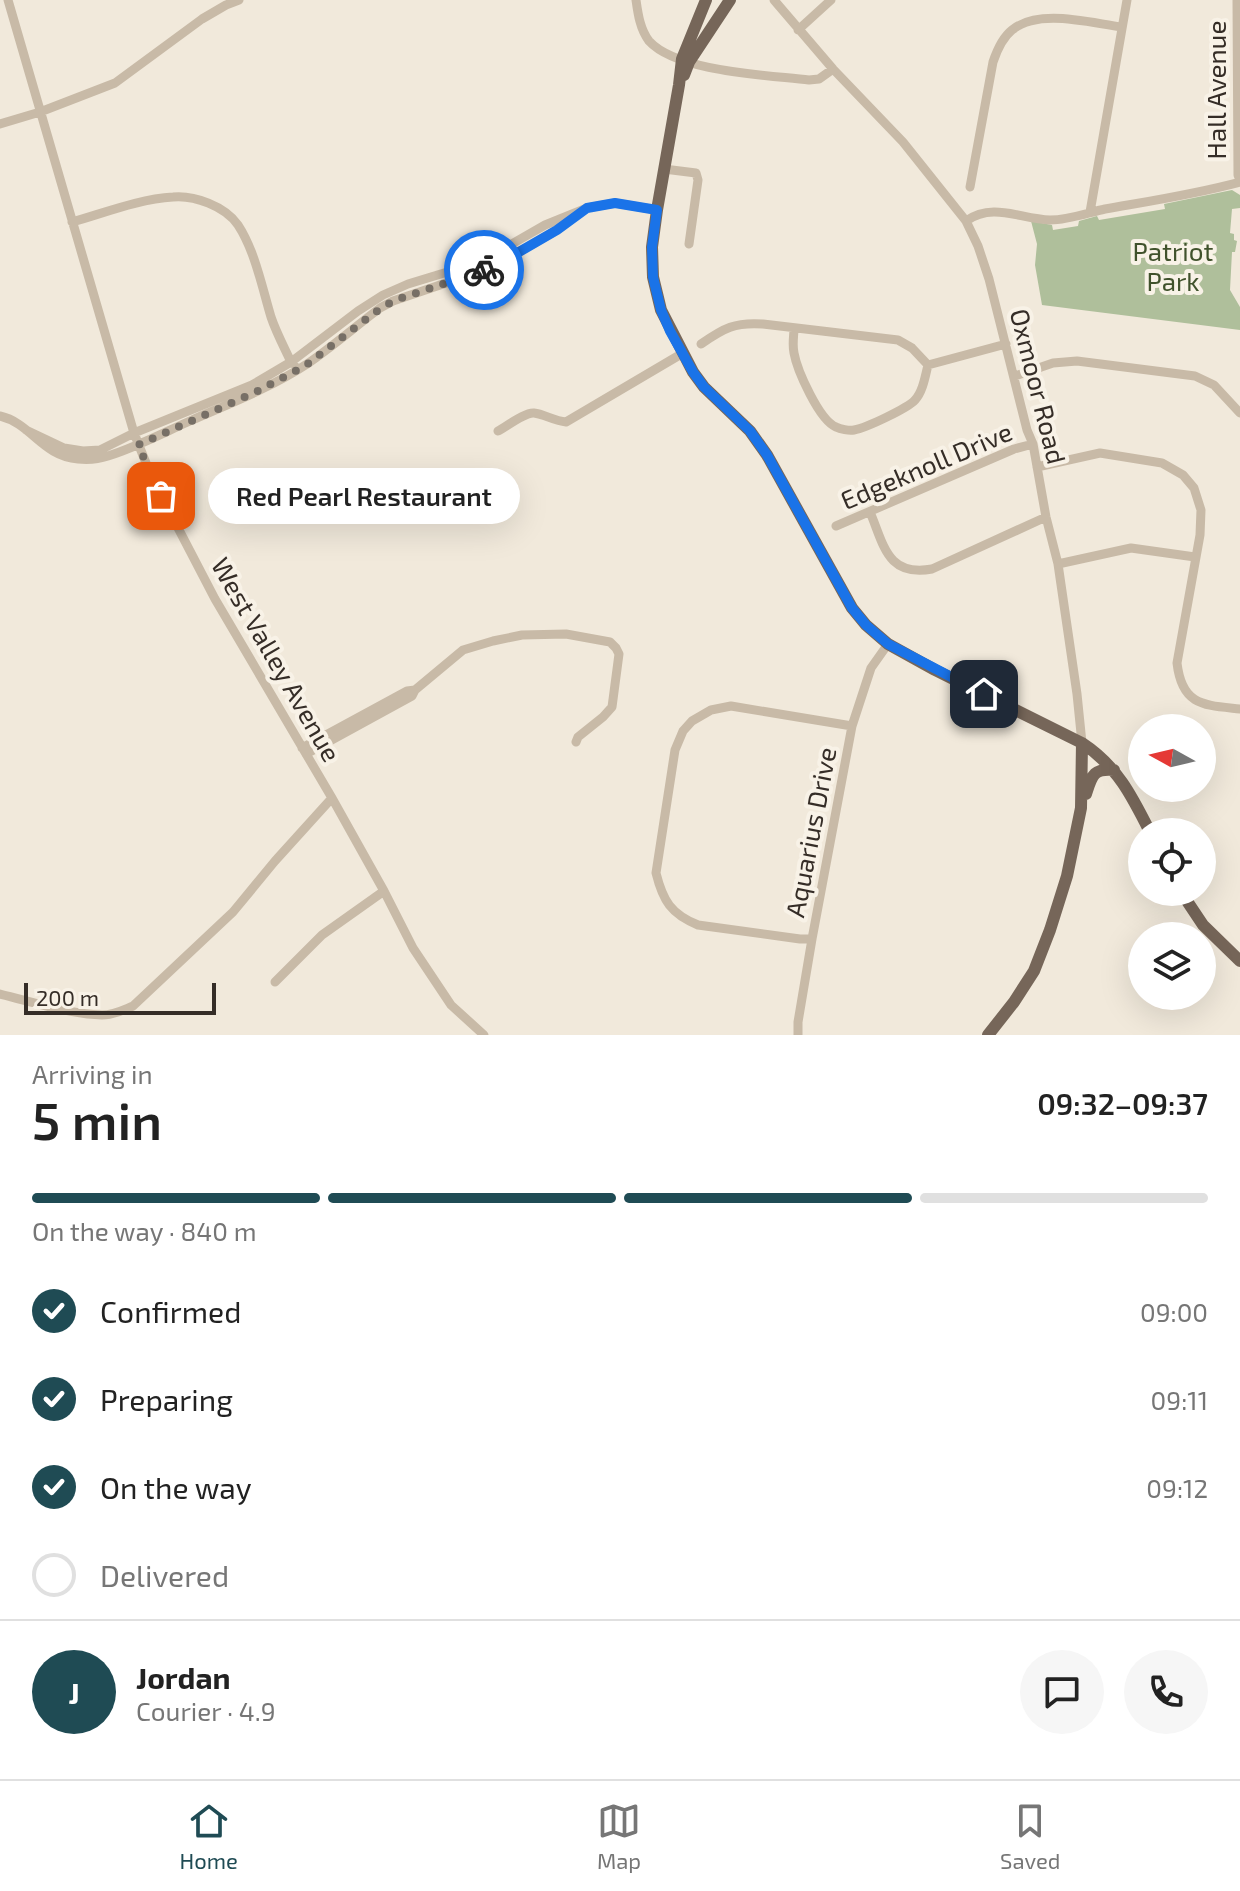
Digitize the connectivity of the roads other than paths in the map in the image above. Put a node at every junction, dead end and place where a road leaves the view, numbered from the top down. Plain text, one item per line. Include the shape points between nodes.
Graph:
1 (8, 0) edge
2 (239, 0) edge
3 (636, 0) edge
4 (706, 0) edge
5 (730, 0) edge
6 (774, 0) edge
7 (831, 0) edge
8 (1127, 0) edge
9 (1237, 0) edge
10 (1122, 27) junction
11 (798, 30) junction
12 (686, 60) junction
13 (833, 69) junction
14 (40, 112) junction
15 (0, 124) edge
16 (664, 169) junction
17 (1240, 181) edge
18 (970, 187) dead end
19 (657, 210) junction
20 (1090, 212) junction
21 (966, 221) junction
22 (72, 222) junction
23 (689, 244) dead end
24 (794, 328) junction
25 (701, 344) dead end
26 (1006, 344) junction
27 (683, 353) junction
28 (295, 365) junction
29 (928, 365) junction
30 (1015, 376) junction
31 (1240, 413) edge
32 (0, 416) edge
33 (26, 430) junction
34 (498, 431) dead end
35 (134, 433) junction
36 (1033, 444) junction
37 (138, 445) junction
38 (1037, 467) junction
39 (870, 512) junction
40 (1046, 517) junction
41 (836, 526) dead end
42 (1195, 557) junction
43 (1058, 564) junction
44 (888, 644) junction
45 (1240, 709) edge
46 (852, 726) junction
47 (576, 742) dead end
48 (1082, 743) junction
49 (304, 751) junction
50 (1114, 770) junction
51 (332, 798) junction
52 (1081, 808) junction
53 (1143, 818) edge
54 (384, 891) junction
55 (1190, 906) edge
56 (812, 939) junction
57 (1240, 961) edge
58 (275, 982) dead end
59 (0, 994) edge
60 (484, 1035) edge
61 (798, 1035) edge
62 (988, 1035) edge

1 - 14 street, West Valley Avenue
2 - 14 street via 202,19 115,83
3 - 12 street via 645,35 664,53
4 - 12 main road
5 - 12 main road
6 - 11 street, Oxmoor Road
7 - 11 street
8 - 10 street
9 - 17 street, Hall Avenue
10 - 18 street via 1051,17 1012,30 993,62
10 - 20 street
11 - 13 street, Oxmoor Road
12 - 13 street via 715,69 809,80
12 - 16 main road
13 - 21 street, Oxmoor Road via 903,142
14 - 15 street
14 - 22 street, West Valley Avenue
16 - 19 main road
16 - 23 street via 696,173
17 - 20 street
19 - 27 main road via 653,277 661,310
19 - 28 street via 615,203 587,208 493,267 393,301 305,366
20 - 21 street via 1052,220 990,211
21 - 26 street, Oxmoor Road
22 - 28 street via 177,196 223,211 237,223 249,247 273,322
22 - 35 street, West Valley Avenue
24 - 25 street via 741,323
24 - 29 street via 898,340
24 - 29 street via 797,365 821,414 837,428 853,430 913,403
26 - 29 street
26 - 30 street, Oxmoor Road
27 - 34 street via 566,422 533,413
27 - 44 main road via 704,387 767,455 852,608
28 - 35 street
28 - 37 street via 256,392
30 - 31 street via 1077,361 1195,376 1214,385
30 - 36 street, Oxmoor Road
32 - 33 street
33 - 35 street via 83,451 100,450
33 - 37 street via 47,449 78,459 105,458
35 - 37 street, West Valley Avenue
36 - 38 street, Oxmoor Road
36 - 39 street, Edgeknoll Drive
37 - 49 street, West Valley Avenue via 215,599
38 - 40 street, Oxmoor Road
38 - 42 street via 1100,453 1162,463 1194,488 1201,510
39 - 40 street via 895,563 917,572
39 - 41 street, Edgeknoll Drive
40 - 43 street, Oxmoor Road
42 - 43 street via 1131,548
42 - 45 street via 1179,674 1183,687 1202,704
43 - 48 street, Oxmoor Road
44 - 46 street, Aquarius Drive via 871,668
44 - 48 main road
46 - 56 street, Aquarius Drive
46 - 56 street via 731,706 692,721 675,750 656,873 669,906 698,925
47 - 49 street via 612,707 616,648 610,642 566,634 522,635 463,650 412,696
48 - 50 main road
48 - 52 main road
49 - 51 street, West Valley Avenue
50 - 52 main road via 1097,771
50 - 53 main road
51 - 54 street, West Valley Avenue
51 - 59 street via 233,912 133,1006 103,1015
52 - 62 main road via 1067,876 1034,971
54 - 58 street via 322,935
54 - 60 street, West Valley Avenue via 451,1005
55 - 57 main road
56 - 61 street, Aquarius Drive

